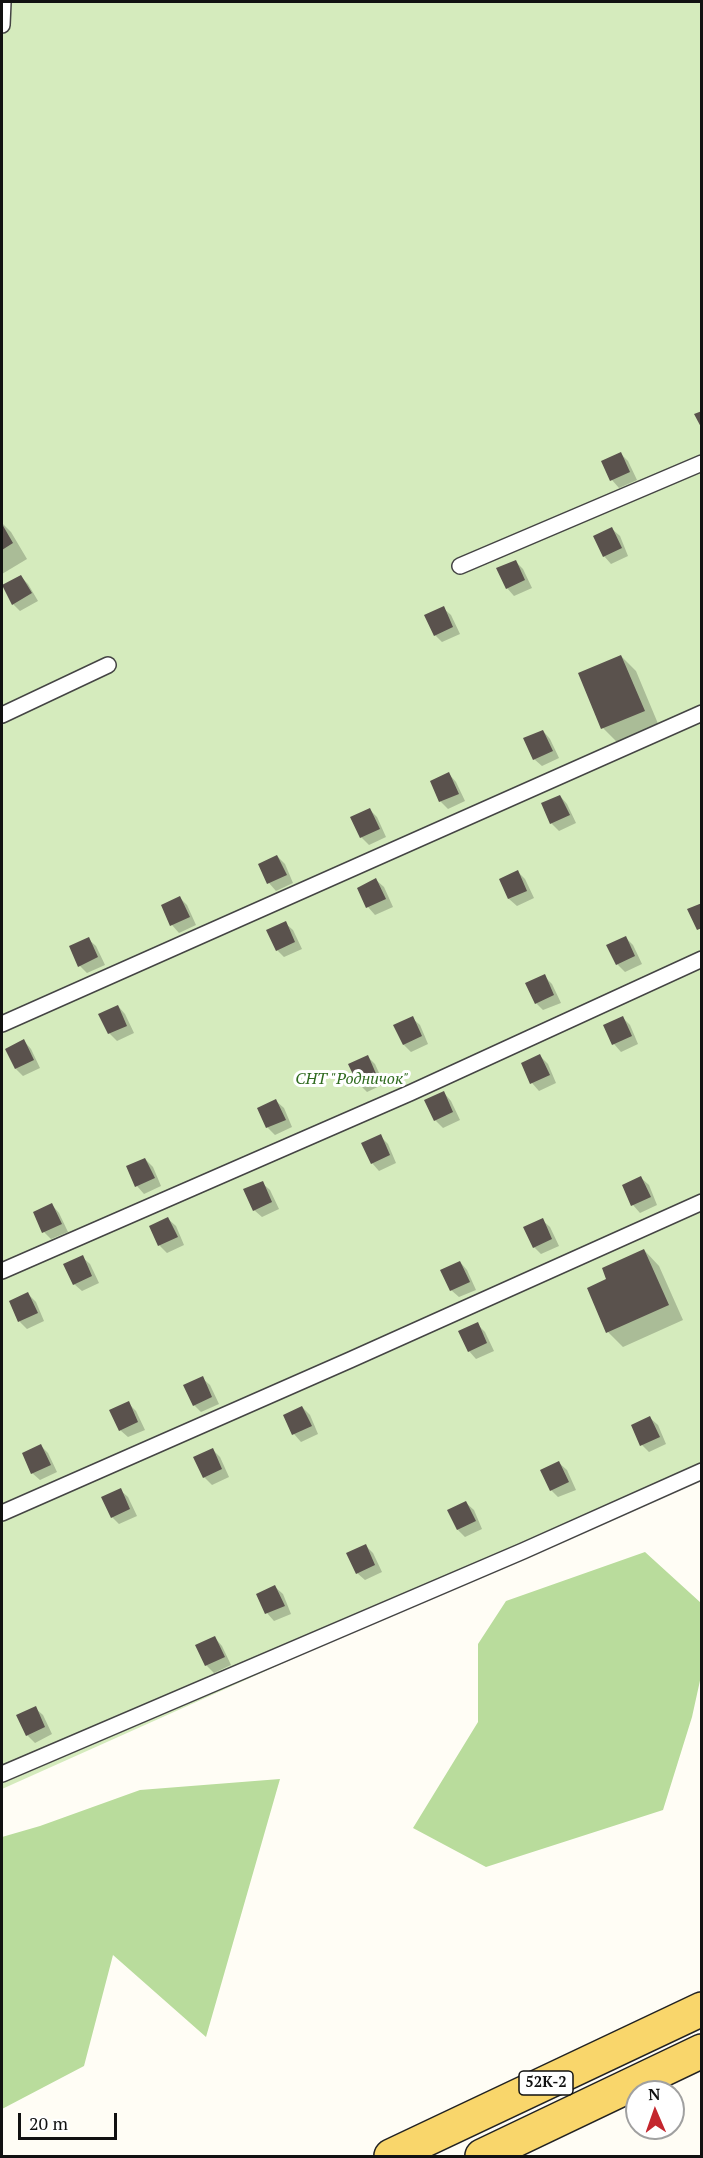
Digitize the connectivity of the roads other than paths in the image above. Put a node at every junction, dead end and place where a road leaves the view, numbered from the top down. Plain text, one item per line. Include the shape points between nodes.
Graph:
1 (3, 2) edge
2 (2, 25) edge
3 (702, 463) edge
4 (460, 566) dead end
5 (108, 665) dead end
6 (702, 713) edge
7 (2, 715) edge
8 (702, 958) edge
9 (2, 1024) edge
10 (702, 1203) edge
11 (2, 1271) edge
12 (702, 1471) edge
13 (2, 1513) edge
14 (2, 1774) edge
15 (702, 2009) edge
16 (702, 2051) edge
17 (391, 2157) edge
18 (482, 2157) edge

1 - 2 lane
3 - 4 lane
5 - 7 lane
6 - 9 lane
8 - 11 lane via 400,1098
10 - 13 lane
12 - 14 lane
15 - 17 main road, 52К-2
16 - 18 main road, 52К-2

